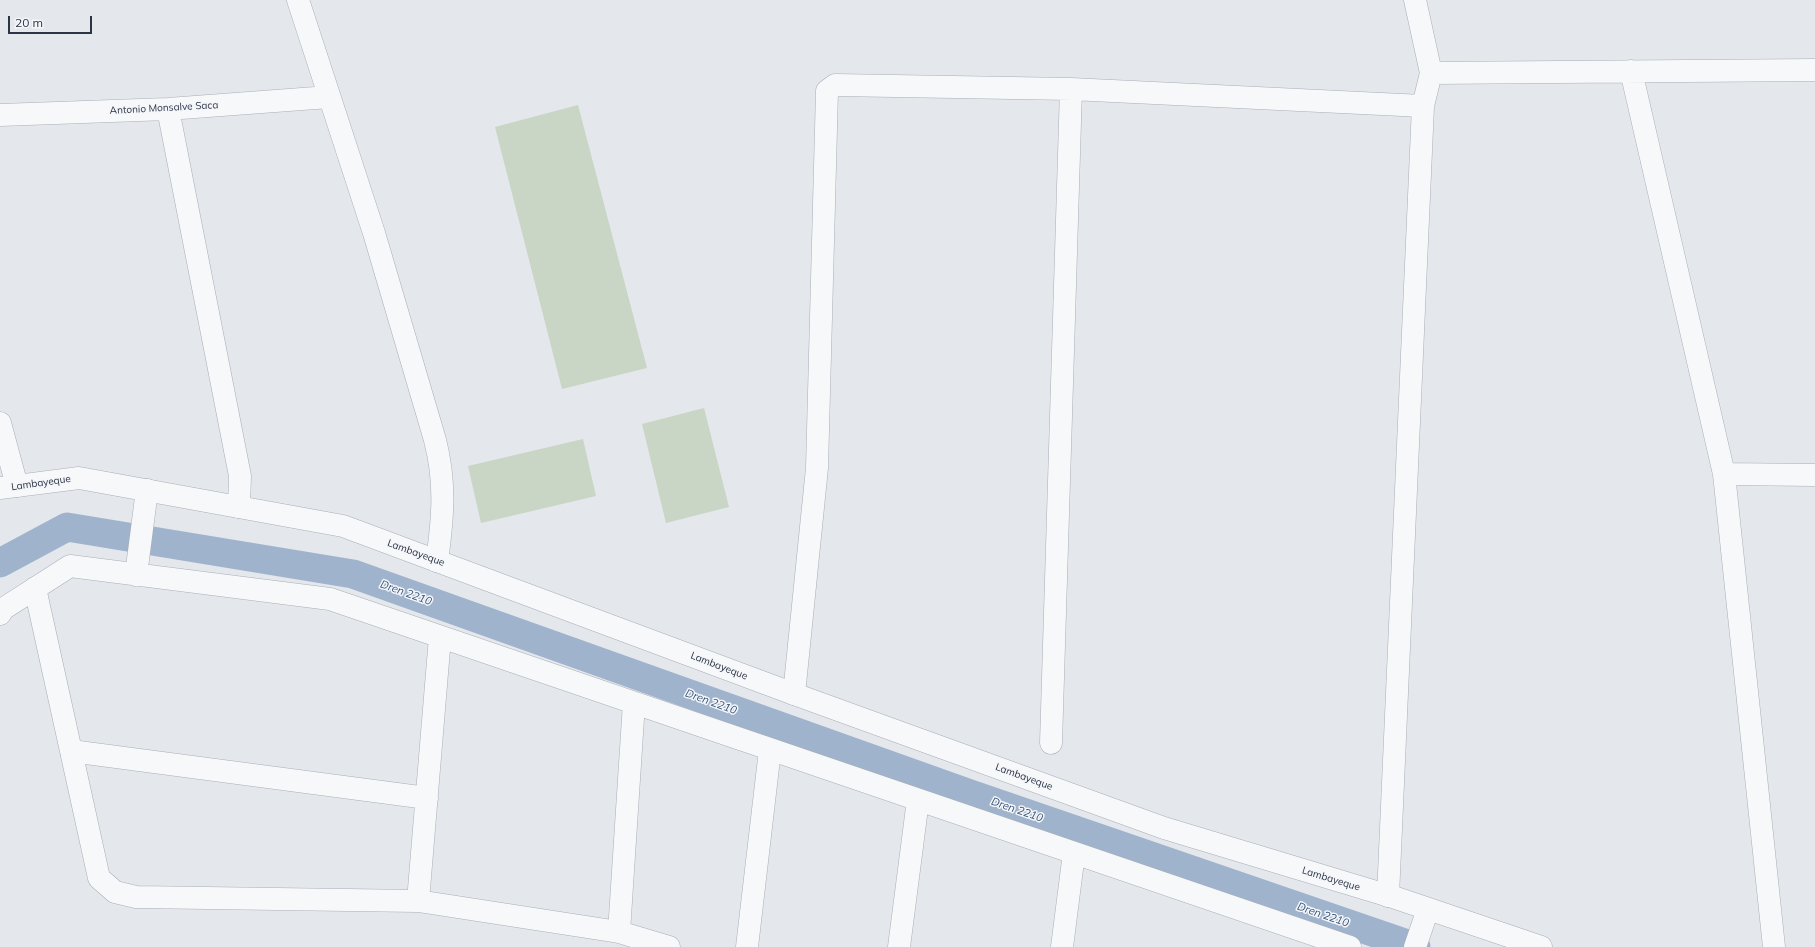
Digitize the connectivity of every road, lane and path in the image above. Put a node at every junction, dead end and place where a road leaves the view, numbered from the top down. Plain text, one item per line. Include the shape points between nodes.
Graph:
1 (298, 0) edge
2 (1415, 0) edge
3 (1815, 70) edge
4 (1632, 71) junction
5 (1431, 73) junction
6 (1071, 89) junction
7 (329, 97) junction
8 (1423, 106) junction
9 (168, 109) junction
10 (0, 115) edge
11 (0, 423) edge
12 (1724, 474) junction
13 (1815, 475) edge
14 (8, 487) edge
15 (147, 490) junction
16 (239, 507) junction
17 (437, 561) junction
18 (137, 565) junction
19 (35, 588) junction
20 (0, 614) edge
21 (440, 637) junction
22 (794, 694) junction
23 (634, 703) junction
24 (1051, 743) dead end
25 (770, 750) junction
26 (71, 751) junction
27 (427, 798) junction
28 (918, 800) junction
29 (1074, 853) junction
30 (1388, 896) junction
31 (418, 901) junction
32 (1428, 909) junction
33 (620, 932) junction
34 (1418, 939) edge
35 (669, 947) edge
36 (747, 947) edge
37 (899, 947) edge
38 (1062, 947) edge
39 (1350, 947) edge
40 (1541, 947) edge
41 (1774, 947) edge

1 - 7 street
2 - 5 street
3 - 4 street
4 - 5 street
4 - 12 street
5 - 8 street
6 - 8 street
6 - 22 street via 835,85 827,91 817,468
6 - 24 street
7 - 9 street, Antonio Monsalve Saca
7 - 17 street via 374,233 440,460 443,516
8 - 30 street
9 - 10 street, Antonio Monsalve Saca
9 - 16 street via 240,476
11 - 14 street
12 - 13 street
12 - 41 street
14 - 15 street, Lambayeque via 78,478
15 - 16 street, Lambayeque
15 - 18 street
16 - 17 street, Lambayeque via 343,526
17 - 22 street, Lambayeque
18 - 19 street via 70,566
18 - 21 street via 330,599
19 - 20 street via 3,609
19 - 26 street
21 - 23 street
21 - 27 street
22 - 30 street, Lambayeque via 1164,828
23 - 25 street
23 - 33 street
25 - 28 street
25 - 36 street
26 - 27 street
26 - 31 street via 99,878 115,892 136,896
27 - 31 street
28 - 29 street
28 - 37 street
29 - 38 street
29 - 39 street
30 - 32 street, Lambayeque
31 - 33 street
32 - 34 street
32 - 40 street, Lambayeque
33 - 35 street

